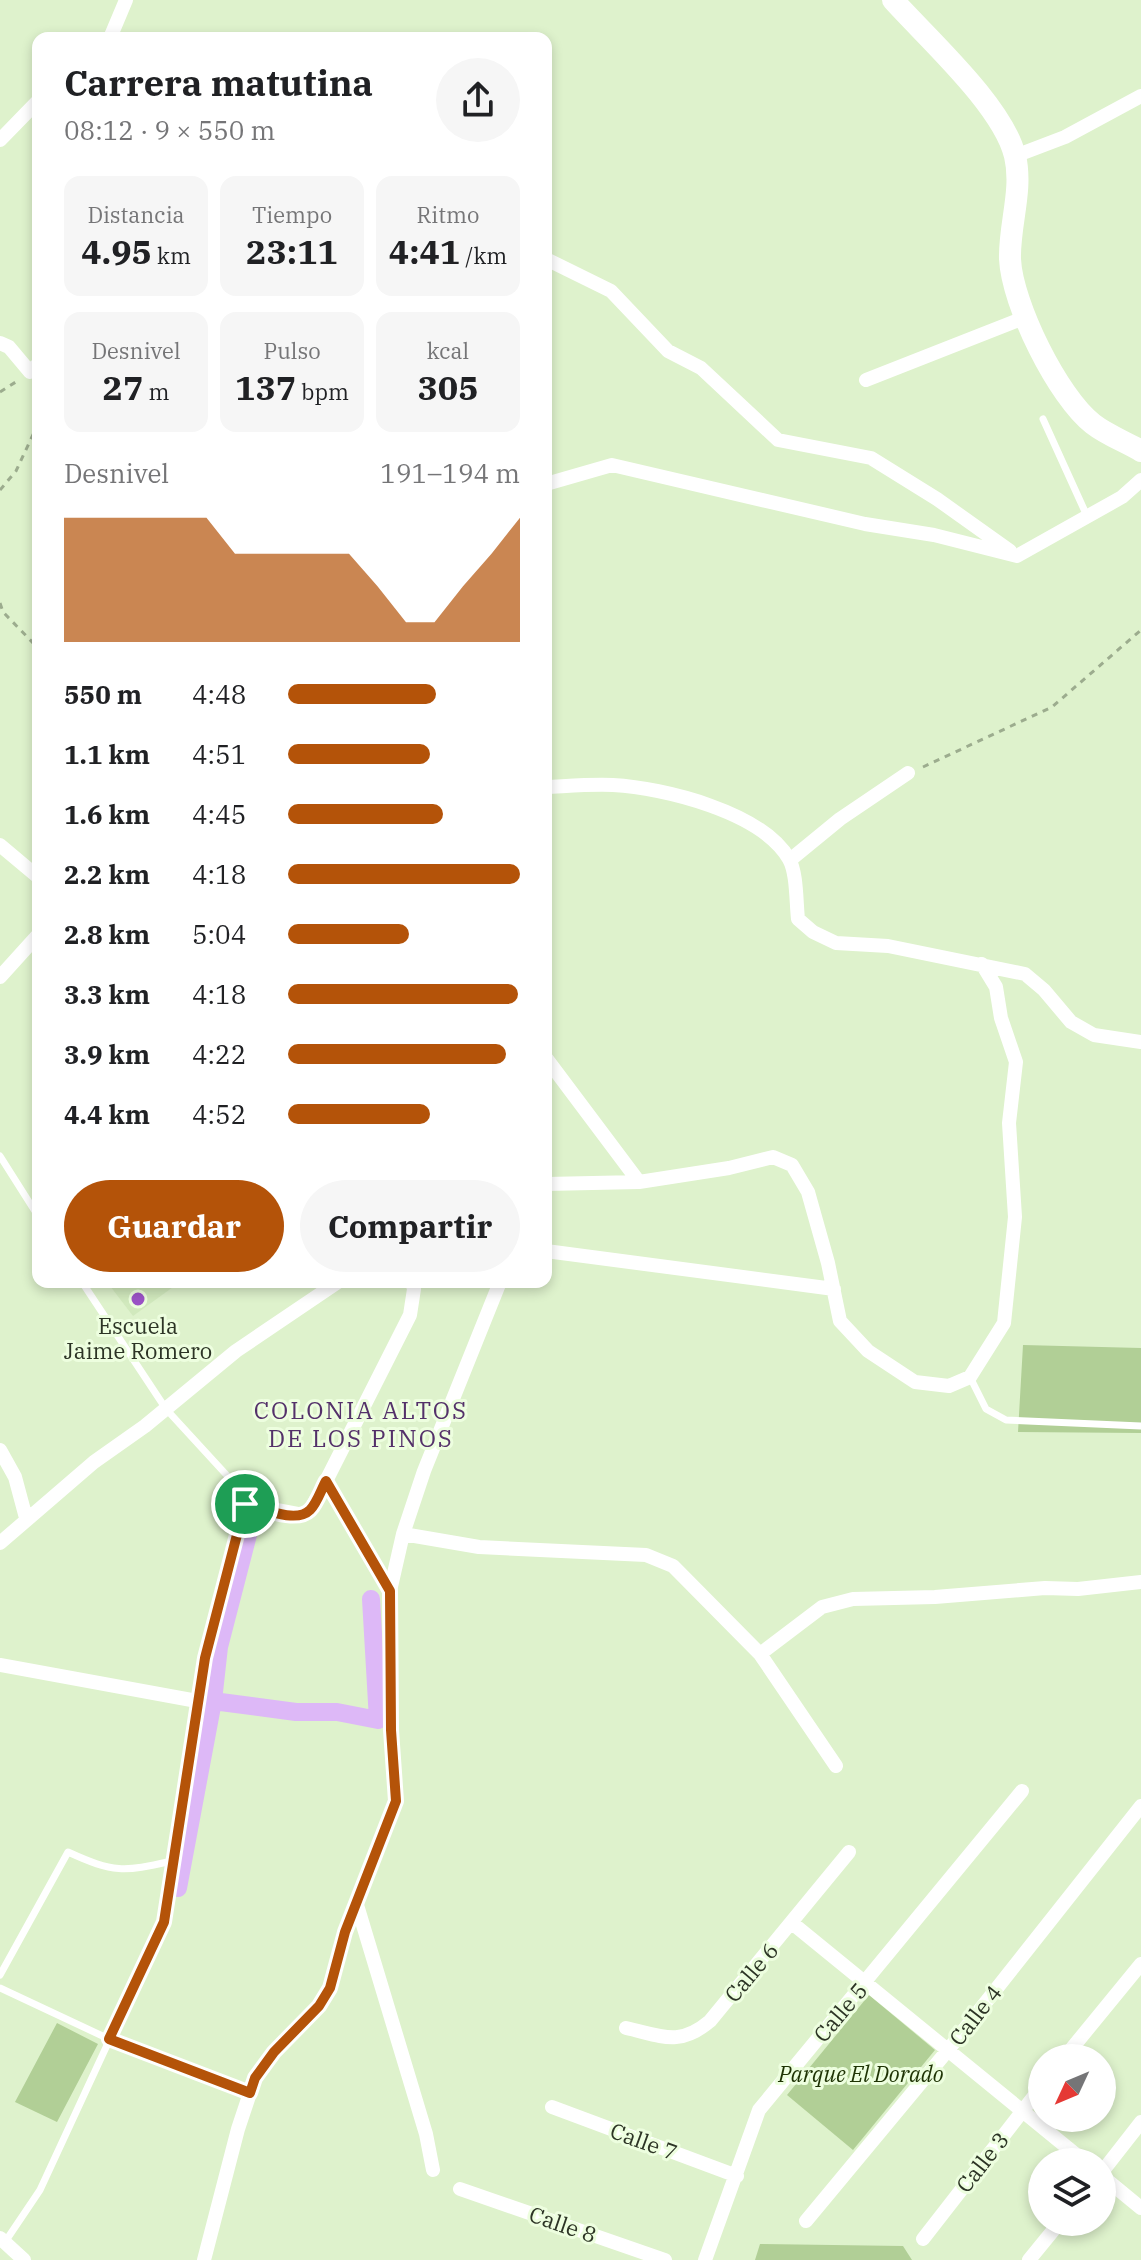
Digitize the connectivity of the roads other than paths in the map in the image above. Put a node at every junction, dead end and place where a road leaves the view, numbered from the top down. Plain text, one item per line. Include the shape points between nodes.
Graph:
1 (126, 0) edge
2 (893, 0) edge
3 (113, 32) edge
4 (1141, 96) edge
5 (32, 107) edge
6 (0, 140) edge
7 (1015, 156) junction
8 (552, 262) edge
9 (1024, 318) junction
10 (0, 343) edge
11 (32, 366) edge
12 (866, 380) dead end
13 (1043, 419) dead end
14 (1141, 451) edge
15 (1141, 480) edge
16 (552, 482) edge
17 (1087, 516) junction
18 (1017, 556) junction
19 (908, 773) road end
20 (552, 787) edge
21 (0, 845) edge
22 (790, 860) junction
23 (32, 872) edge
24 (32, 942) edge
25 (982, 964) junction
26 (0, 977) edge
27 (1141, 1042) edge
28 (552, 1066) edge
29 (0, 1156) edge
30 (639, 1182) junction
31 (552, 1184) edge
32 (32, 1207) edge
33 (552, 1252) edge
34 (86, 1288) edge
35 (329, 1288) edge
36 (414, 1288) edge
37 (498, 1288) edge
38 (834, 1289) junction
39 (970, 1377) junction
40 (166, 1409) junction
41 (1141, 1426) edge
42 (0, 1450) edge
43 (326, 1481) junction
44 (245, 1504) junction
45 (26, 1518) junction
46 (403, 1534) junction
47 (0, 1543) edge
48 (1141, 1582) edge
49 (390, 1591) junction
50 (760, 1654) junction
51 (0, 1665) edge
52 (197, 1701) junction
53 (836, 1766) dead end
54 (1022, 1791) dead end
55 (1141, 1806) edge
56 (849, 1852) dead end
57 (172, 1861) junction
58 (357, 1905) junction
59 (792, 1923) junction
60 (1141, 1964) edge
61 (0, 1975) edge
62 (864, 1982) junction
63 (0, 1988) edge
64 (626, 2028) dead end
65 (109, 2039) junction
66 (1075, 2044) edge
67 (948, 2050) junction
68 (250, 2093) junction
69 (1028, 2103) edge
70 (552, 2107) dead end
71 (1022, 2110) junction
72 (1141, 2122) edge
73 (1068, 2148) edge
74 (1116, 2155) edge
75 (433, 2170) dead end
76 (737, 2176) junction
77 (1116, 2186) edge
78 (460, 2189) dead end
79 (1141, 2208) edge
80 (806, 2221) dead end
81 (1049, 2236) edge
82 (923, 2239) dead end
83 (2, 2240) edge
84 (24, 2260) edge
85 (204, 2260) edge
86 (665, 2260) edge
87 (705, 2260) edge
88 (1029, 2260) edge

1 - 3 street
2 - 7 street via 980,96 1004,128
4 - 7 street via 1065,137
5 - 6 street
7 - 9 street via 1018,179 1010,261
8 - 18 street via 611,291 668,351 701,368 778,440 871,458
9 - 12 street
9 - 14 street via 1058,381 1092,423
10 - 11 street
13 - 17 lane
15 - 17 street
16 - 18 street via 612,465
17 - 18 street
19 - 22 street
20 - 22 street via 615,785 696,801 740,816
21 - 23 street
22 - 25 street via 798,919 813,932 836,943 888,946
24 - 26 street
25 - 27 street via 1025,974 1071,1022 1094,1035
25 - 39 street via 996,987 1016,1062 1009,1123 1015,1217 1004,1323
28 - 30 street
29 - 32 lane
30 - 31 street
30 - 38 street via 773,1157 792,1165 808,1192
33 - 38 street
34 - 40 lane
35 - 40 street via 236,1351
36 - 43 street via 410,1315
37 - 46 street
38 - 39 street via 840,1321 868,1351 915,1382 949,1386
39 - 41 lane via 986,1409 1006,1420
40 - 44 lane via 244,1494
40 - 45 street
42 - 45 street via 15,1477
43 - 44 street via 303,1515
43 - 49 street
44 - 52 lane
45 - 47 street
46 - 49 street
46 - 50 street via 479,1547 646,1555 688,1579
48 - 50 street via 853,1599 822,1607
49 - 58 street via 396,1801
50 - 53 street
51 - 52 street
52 - 57 lane
54 - 62 street, Calle 5
55 - 67 street, Calle 4
56 - 59 street, Calle 6
57 - 61 lane via 105,1870 68,1852
57 - 65 lane via 164,1922
58 - 68 street via 330,1988 274,2052
58 - 75 street
59 - 62 street
59 - 64 street, Calle 6 via 696,2033 679,2040
60 - 66 street
62 - 67 street
62 - 76 street, Calle 5 via 759,2110
63 - 65 lane
65 - 68 lane
65 - 83 lane via 40,2190
67 - 71 street
67 - 80 street, Calle 4
68 - 85 street
69 - 71 street, Calle 3
70 - 76 street, Calle 7
71 - 73 street
71 - 82 street, Calle 3
72 - 74 street
76 - 87 street, Calle 5
77 - 79 street
78 - 86 street, Calle 8
81 - 88 street
83 - 84 street

